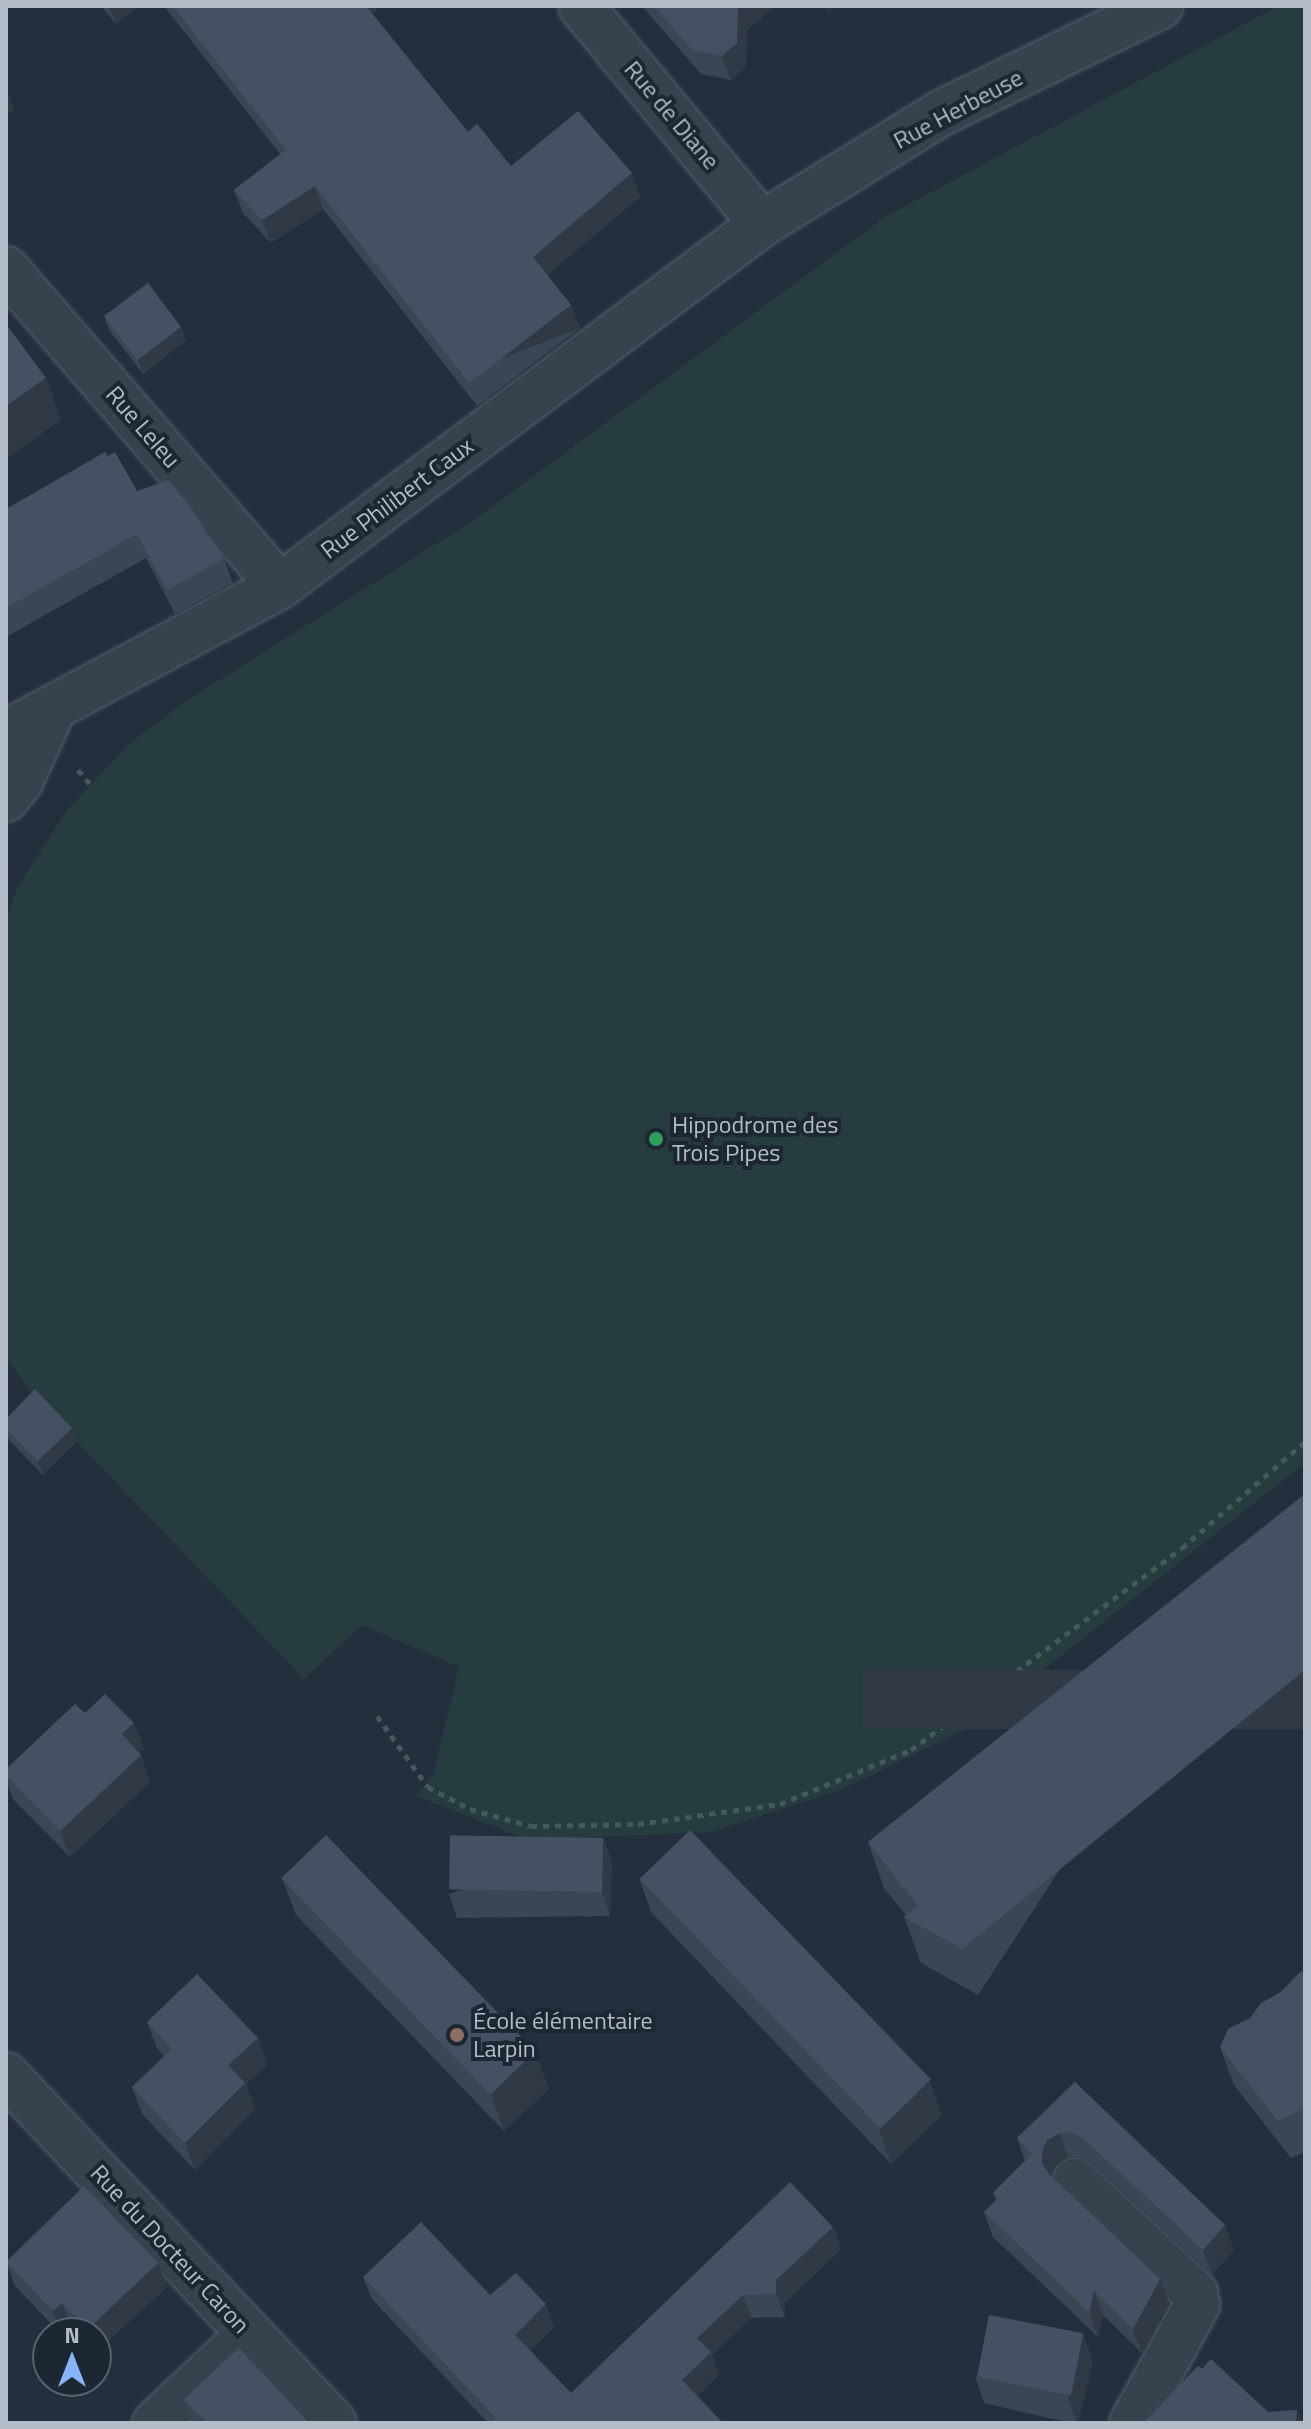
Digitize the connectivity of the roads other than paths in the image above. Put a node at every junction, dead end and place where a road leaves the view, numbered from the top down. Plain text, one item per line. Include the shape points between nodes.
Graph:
1 (581, 6) edge
2 (1160, 6) edge
3 (762, 224) junction
4 (6, 269) edge
5 (280, 586) junction
6 (54, 707) junction
7 (6, 733) edge
8 (6, 799) edge
9 (6, 2075) edge
10 (1075, 2181) dead end
11 (250, 2334) junction
12 (155, 2423) edge
13 (334, 2423) edge
14 (1132, 2423) edge

1 - 3 street, Rue de Diane
2 - 3 street, Rue Herbeuse via 941,113
3 - 5 street, Rue Philibert Caux
4 - 5 street, Rue Leleu
5 - 6 street, Rue Philibert Caux
6 - 7 street, Rue Philibert Caux
6 - 8 street via 20,782
9 - 11 street, Rue du Docteur Caron
10 - 14 street via 1195,2293 1197,2305
11 - 12 street
11 - 13 street, Rue du Docteur Caron

